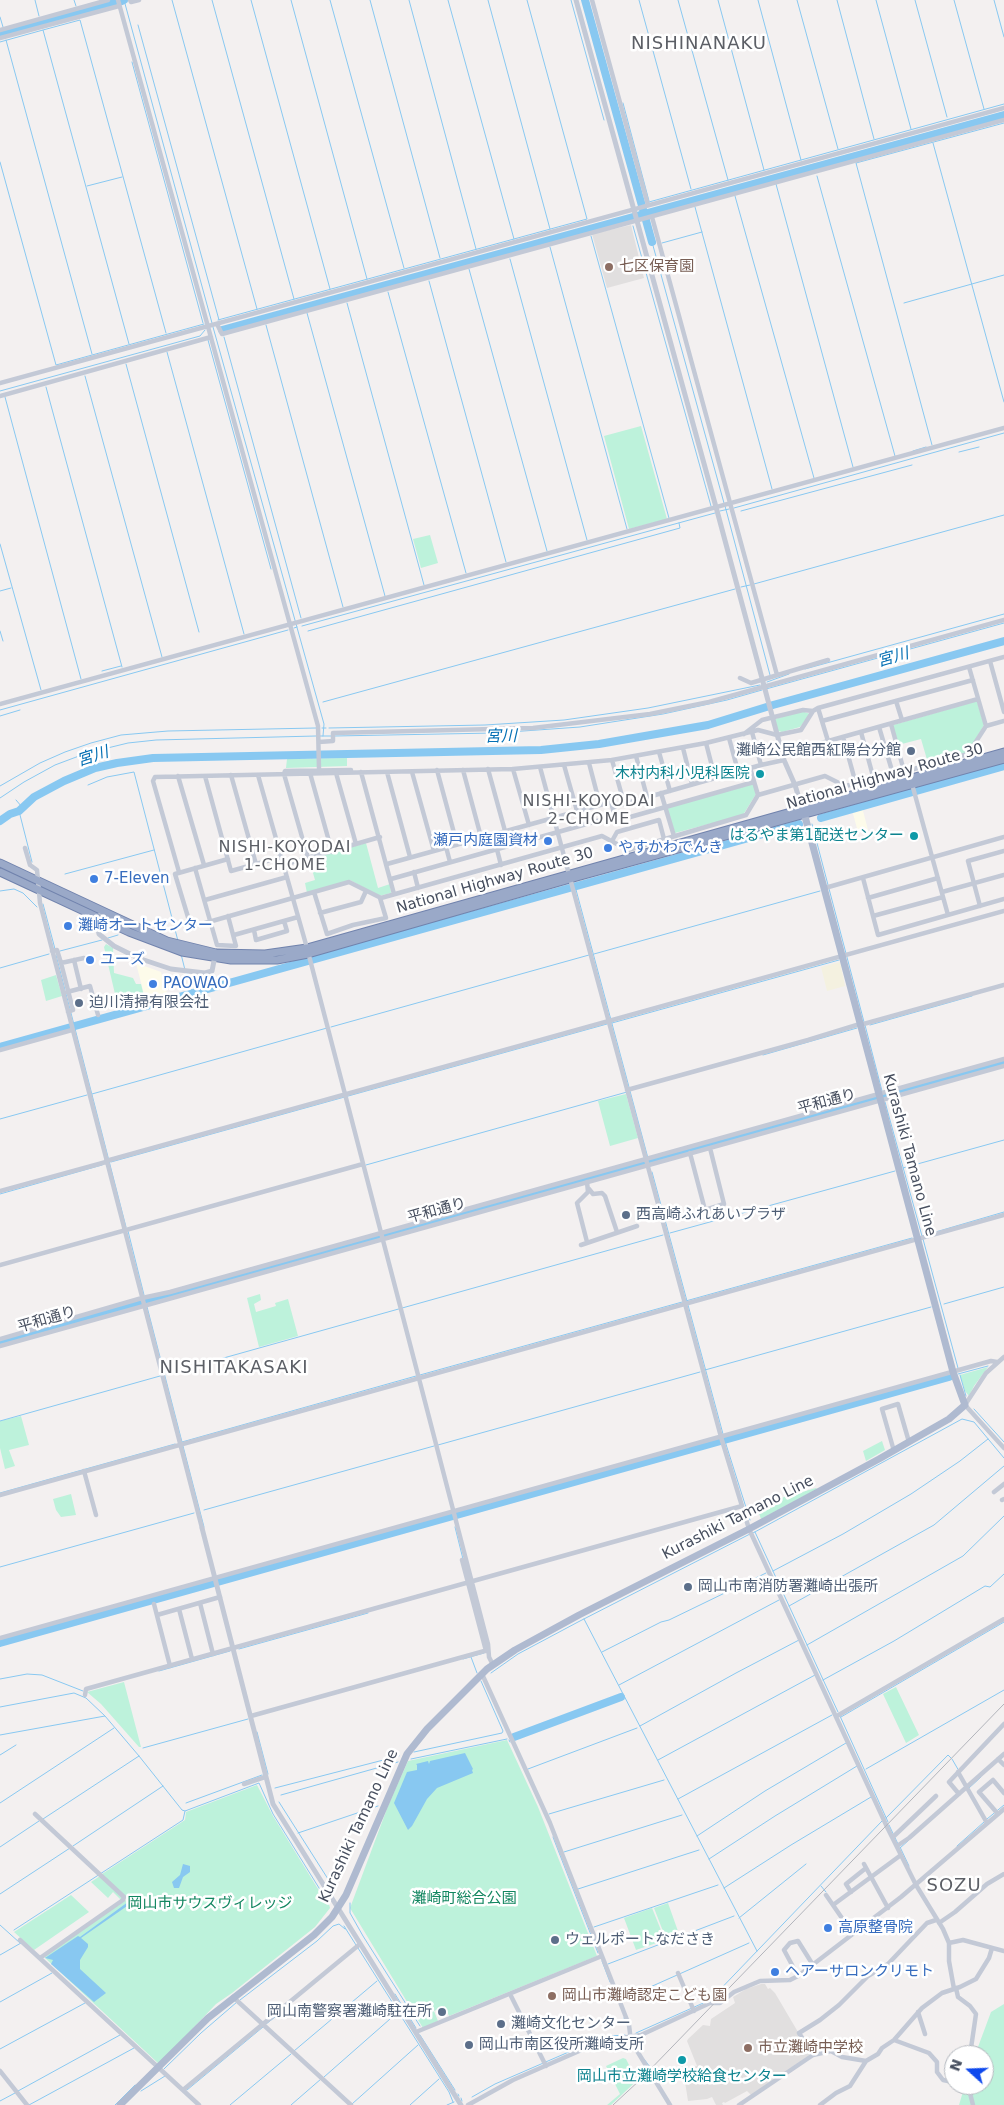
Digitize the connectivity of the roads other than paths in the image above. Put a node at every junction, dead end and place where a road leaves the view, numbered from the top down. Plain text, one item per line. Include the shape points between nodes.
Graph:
1 (108, 0) edge
2 (130, 0) edge
3 (139, 0) edge
4 (576, 0) edge
5 (592, 0) edge
6 (118, 3) edge
7 (0, 30) edge
8 (0, 38) edge
9 (1004, 108) edge
10 (1004, 120) edge
11 (647, 206) junction
12 (635, 210) junction
13 (643, 219) junction
14 (212, 325) junction
15 (210, 337) junction
16 (0, 383) edge
17 (0, 396) edge
18 (1004, 428) edge
19 (729, 504) junction
20 (718, 507) junction
21 (1004, 620) edge
22 (293, 623) junction
23 (1004, 657) edge
24 (828, 660) dead end
25 (990, 661) junction
26 (969, 667) junction
27 (799, 672) junction
28 (777, 676) junction
29 (740, 678) dead end
30 (762, 680) junction
31 (973, 680) junction
32 (765, 690) junction
33 (978, 699) junction
34 (896, 701) junction
35 (0, 704) edge
36 (818, 708) junction
37 (813, 711) junction
38 (1004, 712) edge
39 (772, 717) junction
40 (902, 720) junction
41 (822, 721) junction
42 (1004, 721) edge
43 (891, 724) junction
44 (986, 726) junction
45 (879, 727) junction
46 (752, 732) junction
47 (861, 732) junction
48 (743, 734) junction
49 (777, 735) junction
50 (843, 737) junction
51 (729, 738) junction
52 (319, 739) junction
53 (828, 741) junction
54 (706, 743) junction
55 (683, 748) junction
56 (659, 752) junction
57 (1004, 752) edge
58 (636, 756) junction
59 (783, 757) junction
60 (1004, 758) edge
61 (612, 760) junction
62 (589, 763) junction
63 (564, 765) junction
64 (762, 765) junction
65 (540, 767) junction
66 (319, 768) junction
67 (750, 768) junction
68 (488, 769) junction
69 (514, 769) junction
70 (437, 770) junction
71 (463, 770) junction
72 (738, 771) junction
73 (904, 771) junction
74 (361, 772) junction
75 (387, 772) junction
76 (412, 772) junction
77 (310, 773) junction
78 (336, 773) junction
79 (284, 774) junction
80 (893, 774) junction
81 (258, 775) junction
82 (178, 776) junction
83 (205, 776) junction
84 (231, 776) junction
85 (715, 778) junction
86 (874, 780) junction
87 (754, 782) junction
88 (692, 784) junction
89 (856, 784) junction
90 (795, 785) junction
91 (913, 786) junction
92 (670, 790) junction
93 (661, 793) junction
94 (758, 795) junction
95 (647, 797) junction
96 (600, 804) junction
97 (624, 804) junction
98 (612, 807) junction
99 (665, 808) junction
100 (577, 811) junction
101 (803, 811) junction
102 (615, 816) junction
103 (554, 818) junction
104 (529, 825) junction
105 (505, 831) junction
106 (558, 832) junction
107 (493, 834) junction
108 (674, 836) junction
109 (481, 837) junction
110 (1004, 837) edge
111 (380, 838) junction
112 (664, 839) junction
113 (612, 841) junction
114 (356, 844) junction
115 (457, 844) junction
116 (446, 847) junction
117 (25, 848) dead end
118 (563, 848) junction
119 (497, 849) junction
120 (434, 851) junction
121 (1004, 851) edge
122 (332, 852) junction
123 (281, 857) junction
124 (410, 857) junction
125 (308, 858) junction
126 (932, 858) junction
127 (228, 859) junction
128 (450, 862) junction
129 (0, 863) edge
130 (256, 864) junction
131 (284, 864) junction
132 (387, 864) junction
133 (204, 865) junction
134 (501, 865) junction
135 (195, 868) junction
136 (0, 872) edge
137 (179, 872) junction
138 (414, 872) junction
139 (1004, 874) edge
140 (287, 878) junction
141 (863, 878) junction
142 (938, 878) junction
143 (391, 879) junction
144 (37, 881) junction
145 (571, 882) junction
146 (974, 883) junction
147 (827, 887) junction
148 (418, 888) junction
149 (38, 889) junction
150 (366, 891) junction
151 (314, 892) junction
152 (394, 894) junction
153 (942, 895) junction
154 (293, 898) junction
155 (380, 898) junction
156 (868, 898) junction
157 (1004, 899) edge
158 (205, 900) junction
159 (980, 906) junction
160 (1004, 911) edge
161 (320, 913) junction
162 (101, 915) junction
163 (948, 915) junction
164 (228, 916) junction
165 (873, 916) junction
166 (298, 917) junction
167 (210, 921) junction
168 (284, 921) junction
169 (254, 930) junction
170 (234, 936) junction
171 (845, 955) junction
172 (215, 956) junction
173 (308, 956) junction
174 (84, 958) dead end
175 (74, 960) junction
176 (59, 966) junction
177 (1004, 985) edge
178 (81, 988) junction
179 (66, 992) junction
180 (98, 1015) dead end
181 (611, 1021) junction
182 (862, 1024) junction
183 (72, 1028) junction
184 (0, 1050) edge
185 (1004, 1059) edge
186 (1004, 1066) edge
187 (628, 1090) junction
188 (345, 1096) junction
189 (879, 1097) junction
190 (710, 1148) junction
191 (690, 1153) junction
192 (647, 1160) junction
193 (108, 1161) junction
194 (363, 1165) junction
195 (587, 1182) junction
196 (589, 1189) junction
197 (0, 1192) edge
198 (1004, 1214) edge
199 (637, 1226) dead end
200 (126, 1230) junction
201 (617, 1232) junction
202 (381, 1235) junction
203 (921, 1238) junction
204 (587, 1242) junction
205 (580, 1245) dead end
206 (0, 1265) edge
207 (143, 1298) junction
208 (686, 1302) junction
209 (145, 1306) junction
210 (0, 1339) edge
211 (0, 1346) edge
212 (1004, 1357) edge
213 (997, 1362) junction
214 (957, 1371) junction
215 (418, 1377) junction
216 (965, 1405) junction
217 (722, 1438) junction
218 (909, 1442) junction
219 (182, 1444) junction
220 (1004, 1448) edge
221 (894, 1451) junction
222 (84, 1471) junction
223 (1003, 1486) edge
224 (994, 1492) dead end
225 (0, 1495) edge
226 (742, 1506) junction
227 (454, 1514) junction
228 (96, 1515) dead end
229 (202, 1528) joint
230 (751, 1532) junction
231 (462, 1560) dead end
232 (465, 1567) junction
233 (216, 1580) junction
234 (469, 1582) junction
235 (220, 1597) junction
236 (200, 1603) junction
237 (154, 1604) dead end
238 (179, 1609) junction
239 (157, 1615) junction
240 (1004, 1620) edge
241 (0, 1638) edge
242 (234, 1648) junction
243 (487, 1650) junction
244 (213, 1654) junction
245 (192, 1659) junction
246 (493, 1665) junction
247 (170, 1666) junction
248 (482, 1674) junction
249 (86, 1692) dead end
250 (252, 1715) junction
251 (839, 1715) junction
252 (1004, 1724) edge
253 (1004, 1754) edge
254 (1000, 1762) edge
255 (958, 1770) junction
256 (265, 1777) junction
257 (244, 1784) dead end
258 (968, 1786) junction
259 (1004, 1793) edge
260 (959, 1794) junction
261 (936, 1796) dead end
262 (1004, 1809) edge
263 (997, 1812) junction
264 (35, 1814) dead end
265 (986, 1821) junction
266 (894, 1836) junction
267 (899, 1845) junction
268 (901, 1855) junction
269 (1004, 1874) edge
270 (871, 1878) junction
271 (916, 1885) junction
272 (851, 1892) junction
273 (826, 1895) dead end
274 (833, 1905) junction
275 (339, 1908) junction
276 (888, 1908) junction
277 (937, 1922) junction
278 (853, 1934) junction
279 (20, 1940) dead end
280 (949, 1943) junction
281 (358, 1946) junction
282 (992, 1948) junction
283 (1004, 1951) edge
284 (602, 1956) junction
285 (40, 1958) junction
286 (813, 1965) junction
287 (679, 1974) dead end
288 (798, 1976) junction
289 (955, 1988) junction
290 (510, 1994) junction
291 (237, 2000) junction
292 (693, 2009) junction
293 (918, 2012) junction
294 (263, 2024) junction
295 (416, 2032) junction
296 (925, 2034) dead end
297 (631, 2037) junction
298 (894, 2040) junction
299 (971, 2045) edge
300 (813, 2056) junction
301 (866, 2061) junction
302 (545, 2064) junction
303 (158, 2066) junction
304 (0, 2071) edge
305 (944, 2080) edge
306 (183, 2090) junction
307 (27, 2105) edge
308 (120, 2105) edge
309 (200, 2105) edge
310 (351, 2105) edge
311 (461, 2105) edge
312 (468, 2105) edge
313 (670, 2105) edge
314 (739, 2105) edge
315 (820, 2105) edge

1 - 7 street
2 - 3 street
4 - 12 street
5 - 11 street
6 - 8 street
6 - 14 street
9 - 11 street
10 - 13 street
11 - 12 street
12 - 13 street
12 - 14 street
13 - 14 street via 222,334
13 - 19 street
13 - 20 street
14 - 15 street
14 - 16 street
15 - 17 street
15 - 22 street
18 - 19 street
19 - 20 street
19 - 28 street
20 - 22 street
20 - 30 street
21 - 27 street
22 - 35 street
22 - 52 street
23 - 25 street
24 - 27 street
25 - 26 street
25 - 38 street
26 - 31 street
26 - 36 street
27 - 28 street
27 - 32 street
28 - 30 street
29 - 30 street via 751,683
30 - 32 street
31 - 33 street
31 - 34 street
32 - 39 street
32 - 52 street via 650,714 573,725 334,733 333,742
33 - 40 street
33 - 44 street
34 - 40 street
34 - 41 street
36 - 37 street
36 - 41 street
37 - 39 street
37 - 49 street via 800,730
39 - 48 street via 758,722
39 - 49 street
40 - 43 street
41 - 53 street
42 - 44 street
43 - 45 street
43 - 73 street
44 - 73 street via 968,754
45 - 47 street
45 - 80 street
46 - 48 street
46 - 49 street via 758,730
46 - 64 street
47 - 50 street
47 - 86 street
48 - 51 street
49 - 59 street
50 - 53 street
50 - 89 street
51 - 54 street
51 - 72 street
52 - 66 street
53 - 59 street
54 - 55 street
54 - 85 street
55 - 56 street
55 - 88 street
56 - 58 street
56 - 92 street
57 - 91 highway, National Highway Route 30
58 - 61 street
58 - 95 street
59 - 64 street
59 - 90 street
60 - 91 highway, National Highway Route 30
61 - 62 street
61 - 97 street
62 - 63 street
62 - 96 street
63 - 65 street
63 - 100 street
64 - 67 street
65 - 69 street
65 - 103 street
66 - 74 street
66 - 79 street via 285,771
67 - 72 street
67 - 87 street
68 - 69 street
68 - 71 street
68 - 105 street
69 - 104 street
70 - 71 street
70 - 76 street
70 - 115 street
71 - 109 street
72 - 85 street
73 - 80 street
74 - 75 street
74 - 78 street
74 - 111 street
75 - 76 street
75 - 124 street
76 - 120 street
77 - 78 street
77 - 79 street
77 - 122 street
78 - 114 street
79 - 81 street
79 - 125 street
80 - 86 street
81 - 84 street
81 - 123 street
82 - 83 street
82 - 133 street
82 - 137 street via 155,777 153,781
83 - 84 street
83 - 127 street
84 - 130 street
85 - 88 street
86 - 89 street
87 - 94 street
87 - 99 street
88 - 92 street
89 - 90 street via 845,786 825,776
90 - 94 street
90 - 101 street
91 - 101 highway, National Highway Route 30
91 - 126 street
92 - 93 street
93 - 95 street
93 - 99 street
94 - 108 street via 746,815
95 - 97 street
96 - 98 street via 611,802
96 - 100 street
97 - 98 street
98 - 102 street
99 - 102 street via 616,821
99 - 108 street
100 - 103 street
101 - 145 highway, National Highway Route 30
101 - 147 main road, Kurashiki Tamano Line
102 - 106 street
103 - 104 street
103 - 106 street
104 - 105 street
105 - 107 street
106 - 118 street
106 - 119 street
107 - 109 street
107 - 119 street
108 - 112 street
109 - 115 street
110 - 126 street
111 - 114 street
111 - 132 street
112 - 113 street via 628,850
112 - 113 street via 659,820 617,832
113 - 118 street via 602,836
114 - 122 street
115 - 116 street
116 - 120 street
116 - 128 street
117 - 144 street via 30,865 37,870
118 - 134 street
118 - 145 street
119 - 128 street
119 - 134 street
120 - 124 street
121 - 146 street via 968,861
122 - 125 street
123 - 130 street
123 - 131 street
124 - 132 street
125 - 131 street
126 - 141 street
126 - 142 street
127 - 130 street via 232,870
127 - 133 street
128 - 138 street
129 - 144 highway, National Highway Route 30
131 - 140 street
132 - 143 street
133 - 135 street
134 - 148 street
135 - 137 street
135 - 158 street
136 - 149 highway, National Highway Route 30
137 - 167 street via 175,874 191,927
138 - 143 street
138 - 148 street
139 - 146 street
140 - 154 street
140 - 158 street
141 - 147 street
141 - 156 street
142 - 153 street
142 - 156 street
143 - 152 street
144 - 149 street
144 - 162 highway, National Highway Route 30
145 - 173 highway, National Highway Route 30
145 - 181 street
146 - 153 street
146 - 159 street
147 - 171 main road, Kurashiki Tamano Line
148 - 152 street
149 - 162 highway, National Highway Route 30
149 - 176 street
150 - 151 street via 349,882
150 - 155 street
150 - 161 street via 361,902
151 - 154 street
151 - 161 street
152 - 155 street
153 - 163 street
153 - 165 street
154 - 164 street
154 - 166 street
155 - 161 street via 386,918 327,934
156 - 165 street
157 - 159 street
158 - 167 street
159 - 163 street
160 - 171 street
162 - 172 highway, National Highway Route 30
162 - 172 street via 97,930 104,939 138,958 186,972 210,972
163 - 165 street via 878,934
164 - 167 street
164 - 170 street
166 - 168 street
166 - 173 street
167 - 170 street via 217,945 236,946
168 - 169 street
168 - 169 street via 287,931 256,940
169 - 170 street
171 - 181 street
171 - 182 main road, Kurashiki Tamano Line
172 - 173 highway, National Highway Route 30
173 - 188 street
174 - 175 street
175 - 176 street
175 - 178 street
176 - 179 street
177 - 182 street
178 - 179 street
178 - 180 street via 90,986
179 - 183 street
181 - 187 street
181 - 188 street
182 - 187 street
182 - 189 main road, Kurashiki Tamano Line
183 - 184 street
183 - 193 street
185 - 189 street
186 - 189 street
187 - 192 street
188 - 193 street
188 - 194 street
189 - 190 street, 平和通り
189 - 192 street
189 - 203 main road, Kurashiki Tamano Line
190 - 191 street, 平和通り
190 - 191 street via 724,1204 706,1210
191 - 192 street, 平和通り
192 - 195 street, 平和通り
192 - 202 street
192 - 208 street
193 - 197 street
193 - 200 street
194 - 200 street
194 - 202 street
195 - 196 street
195 - 202 street, 平和通り
196 - 201 street via 593,1194 605,1196
196 - 204 street via 577,1203
198 - 203 street
199 - 201 street
200 - 206 street
200 - 207 street
201 - 204 street
202 - 207 street
202 - 209 street, 平和通り
202 - 215 street
203 - 208 street
203 - 214 main road, Kurashiki Tamano Line
204 - 205 street
207 - 209 street
207 - 210 street
208 - 215 street
208 - 217 street
209 - 211 street, 平和通り
209 - 219 street
212 - 213 street
213 - 214 street
213 - 216 street
214 - 216 main road, Kurashiki Tamano Line
214 - 217 street
215 - 219 street
215 - 227 street
216 - 218 main road, Kurashiki Tamano Line via 954,1416
216 - 220 street
217 - 226 street
217 - 227 street
218 - 221 main road, Kurashiki Tamano Line
218 - 221 street via 898,1404 882,1409
219 - 222 street
219 - 229 street
221 - 230 main road, Kurashiki Tamano Line
222 - 225 street
222 - 228 street
223 - 224 street
226 - 230 street
226 - 234 street
227 - 232 street
227 - 233 street
229 - 233 street
230 - 246 main road, Kurashiki Tamano Line via 515,1650
230 - 251 street
231 - 232 street
232 - 234 street
233 - 235 street
233 - 241 street
234 - 242 street
234 - 243 street
235 - 236 street
235 - 242 street
236 - 238 street
236 - 244 street
237 - 239 street
238 - 239 street
238 - 245 street
239 - 247 street
240 - 251 street
242 - 244 street
242 - 250 street
243 - 246 street
243 - 250 street
244 - 245 street
245 - 247 street
246 - 248 main road, Kurashiki Tamano Line
247 - 249 street
248 - 275 main road, Kurashiki Tamano Line via 427,1729 407,1754
248 - 284 street via 550,1823
250 - 256 street
251 - 266 street
252 - 255 street
253 - 254 street
254 - 258 street
255 - 258 street
255 - 260 street via 949,1782
256 - 257 street
256 - 275 street via 276,1811
258 - 260 street
258 - 265 street
259 - 263 street via 993,1780 979,1792
260 - 267 street
261 - 266 street
262 - 263 street
263 - 265 street
264 - 285 street via 124,1896 123,1900
265 - 271 street
266 - 267 street
267 - 268 street
268 - 270 street
268 - 271 street
269 - 277 street
270 - 272 street
270 - 272 street via 865,1866 846,1884
270 - 276 street
271 - 276 street
271 - 277 street
272 - 274 street
273 - 274 street
274 - 278 street
275 - 281 street
275 - 291 main road, Kurashiki Tamano Line via 314,1934
276 - 278 street
277 - 280 street
277 - 300 street via 927,1923 888,1964 868,1976 820,2020 799,2033
278 - 286 street
279 - 285 street
280 - 282 street via 963,1940
280 - 289 street via 950,1970
281 - 294 street
281 - 295 street
282 - 283 street
282 - 289 street via 976,1979
284 - 290 street
284 - 297 street
285 - 303 street
286 - 288 street
286 - 288 street via 798,1941 790,1944 784,1950
287 - 292 street
288 - 292 street via 790,1980 760,1981 734,1992 720,2003
289 - 293 street via 942,1993
289 - 299 street via 958,1997 976,2014
290 - 295 street
290 - 302 street
291 - 294 street
291 - 303 main road, Kurashiki Tamano Line via 208,2018
292 - 297 street
293 - 296 street
293 - 298 street
294 - 306 street
294 - 310 street
295 - 311 street
297 - 302 street via 602,2041
297 - 313 street
298 - 301 street
298 - 305 street via 929,2052
300 - 301 street via 831,2051 842,2057
300 - 314 street
301 - 315 street via 850,2086
302 - 312 street
303 - 306 street
303 - 308 main road, Kurashiki Tamano Line
304 - 307 street
306 - 309 street

